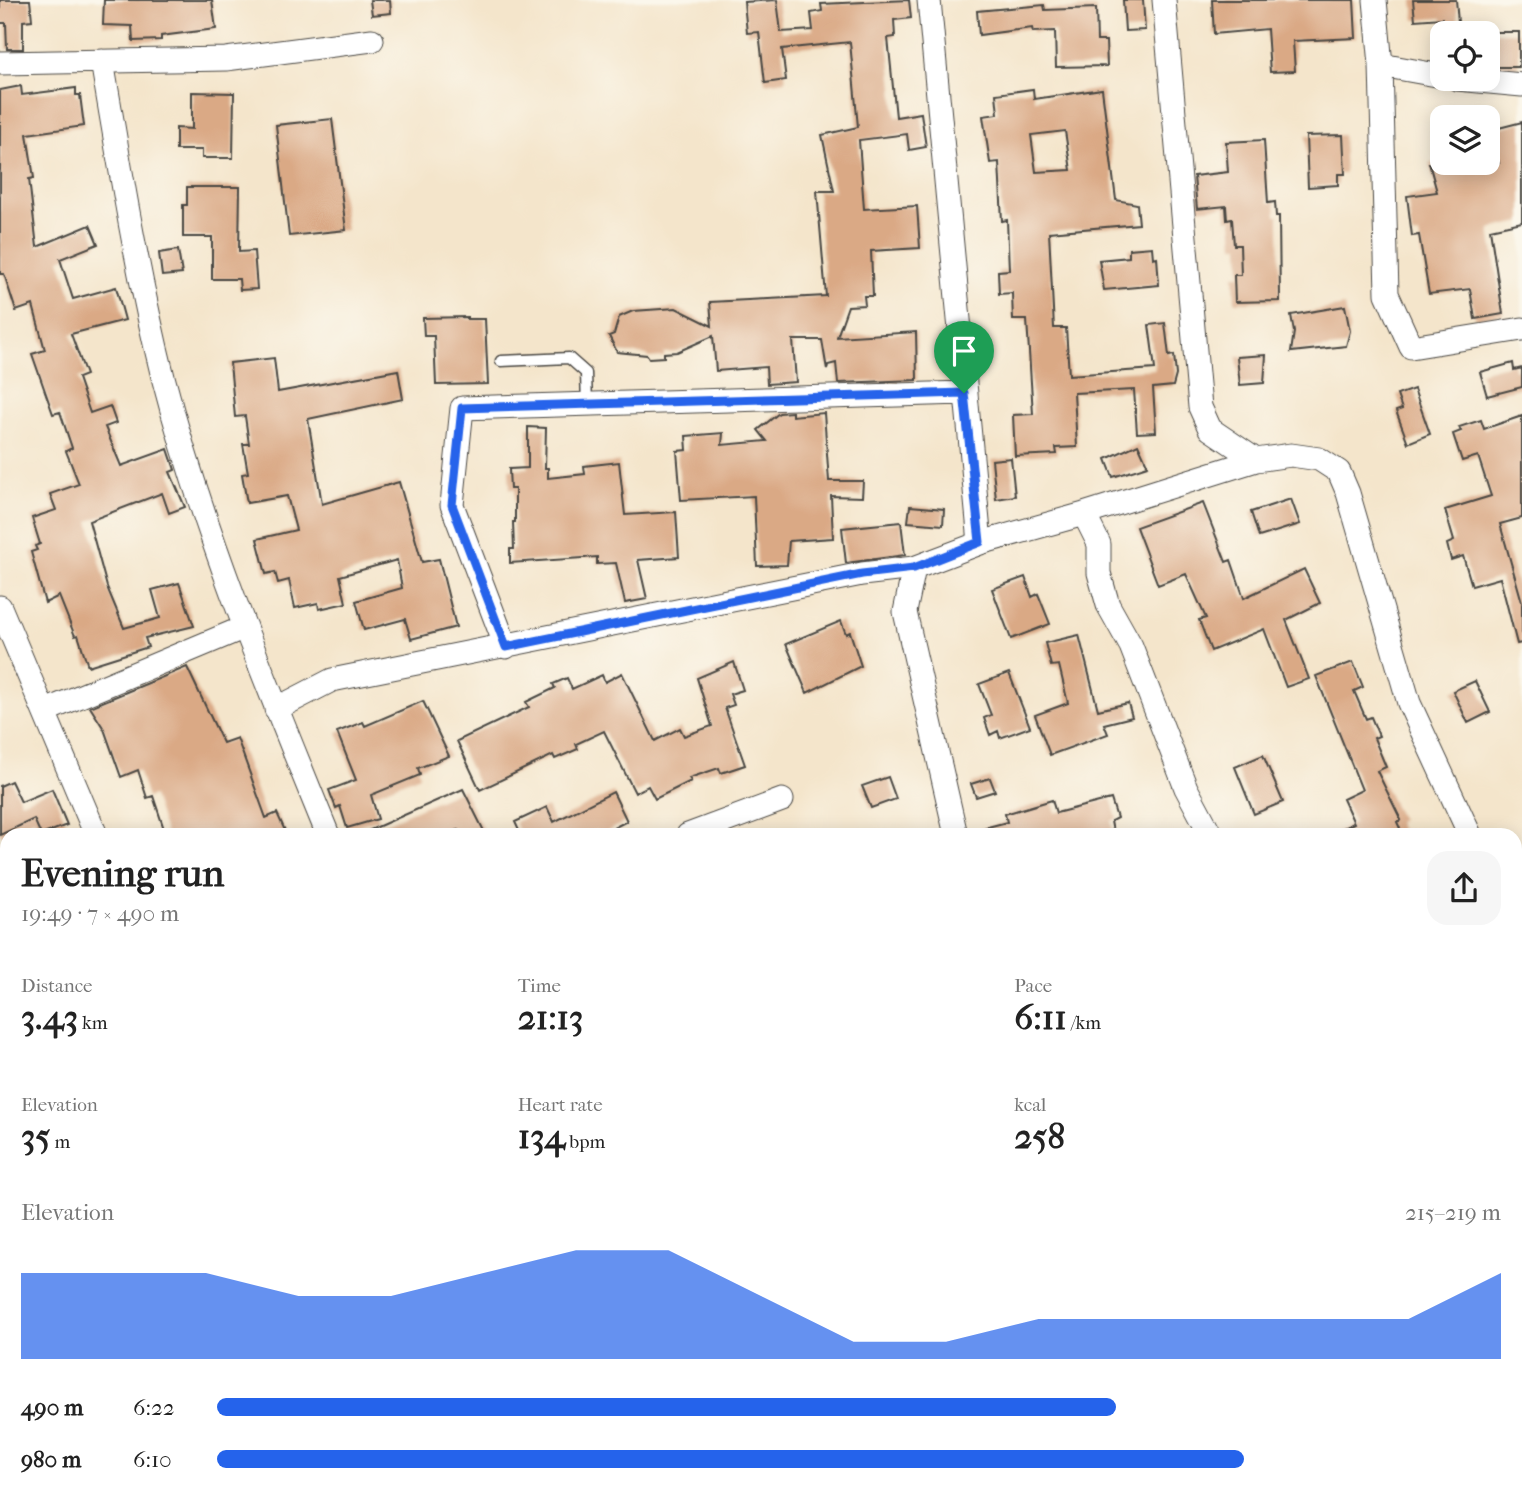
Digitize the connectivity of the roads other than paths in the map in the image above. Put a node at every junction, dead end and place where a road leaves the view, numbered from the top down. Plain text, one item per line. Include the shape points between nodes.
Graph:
1 (929, 0) edge
2 (1164, 0) edge
3 (1375, 0) edge
4 (372, 40) dead end
5 (102, 61) junction
6 (0, 63) edge
7 (1381, 65) junction
8 (1430, 74) edge
9 (1500, 83) edge
10 (1522, 85) edge
11 (1522, 329) edge
12 (501, 361) dead end
13 (964, 393) junction
14 (587, 405) junction
15 (1256, 460) junction
16 (1084, 514) junction
17 (980, 542) junction
18 (914, 568) junction
19 (0, 607) edge
20 (245, 627) junction
21 (506, 647) junction
22 (276, 709) junction
23 (45, 711) junction
24 (782, 800) dead end
25 (93, 828) edge
26 (325, 828) edge
27 (707, 828) edge
28 (954, 828) edge
29 (1207, 828) edge
30 (1468, 828) edge

1 - 13 street
2 - 15 street via 1200,407 1210,429
3 - 7 street
4 - 5 street via 226,59
5 - 6 street
5 - 20 street via 164,378 222,571
7 - 8 street
7 - 11 street via 1387,294 1411,347
9 - 10 street
12 - 14 lane via 569,358 586,373
13 - 14 street
13 - 17 street
14 - 21 street via 462,408 452,505
15 - 16 street
15 - 30 street via 1291,455 1319,459 1339,472 1409,703
16 - 17 street
16 - 29 street via 1099,544 1108,605
17 - 18 street
18 - 21 street via 862,574
18 - 28 street via 905,612
19 - 23 street
20 - 22 street
20 - 23 street
21 - 22 street via 332,680
22 - 26 street
23 - 25 street
24 - 27 street

